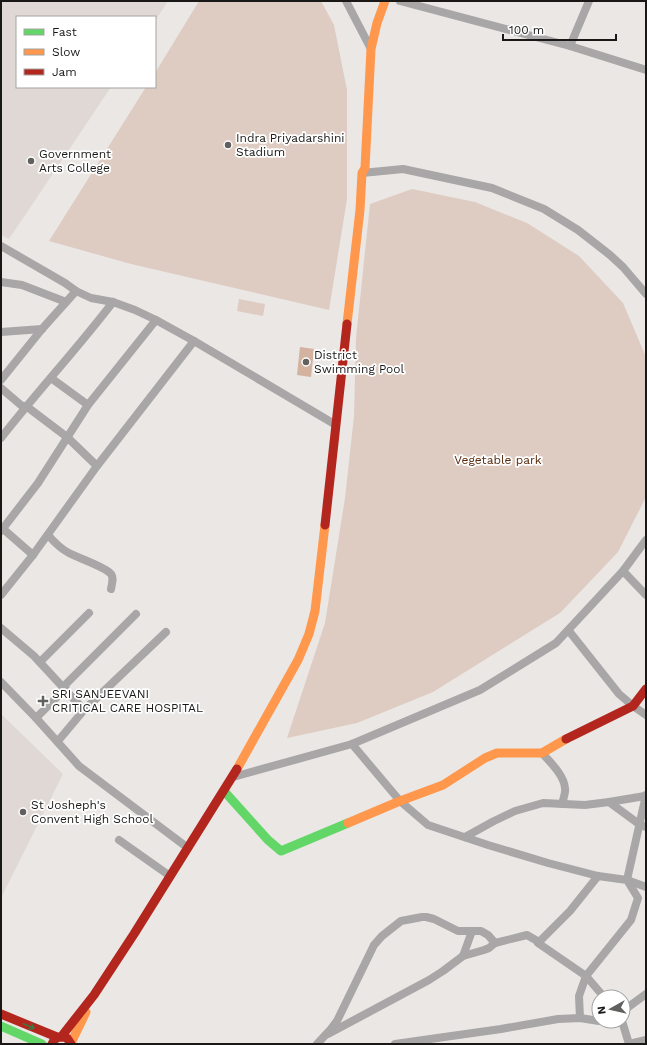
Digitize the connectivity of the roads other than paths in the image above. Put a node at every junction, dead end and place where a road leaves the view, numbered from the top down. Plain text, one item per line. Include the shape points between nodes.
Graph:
1 (346, 1) edge
2 (384, 1) edge
3 (400, 1) edge
4 (589, 1) edge
5 (570, 46) junction
6 (371, 49) junction
7 (646, 70) edge
8 (362, 173) junction
9 (1, 246) edge
10 (1, 282) edge
11 (76, 291) junction
12 (646, 294) edge
13 (66, 302) junction
14 (113, 302) junction
15 (156, 320) junction
16 (42, 329) junction
17 (1, 332) edge
18 (194, 341) junction
19 (3, 374) edge
20 (51, 378) junction
21 (1, 388) edge
22 (88, 405) junction
23 (26, 406) junction
24 (336, 425) junction
25 (1, 438) edge
26 (67, 438) junction
27 (97, 466) junction
28 (2, 529) edge
29 (48, 535) junction
30 (646, 540) edge
31 (33, 555) junction
32 (623, 571) junction
33 (111, 589) dead end
34 (1, 595) edge
35 (646, 595) edge
36 (89, 614) dead end
37 (136, 614) dead end
38 (1, 628) edge
39 (569, 631) junction
40 (166, 632) dead end
41 (40, 662) junction
42 (1, 684) edge
43 (65, 689) junction
44 (646, 689) edge
45 (633, 706) junction
46 (84, 710) junction
47 (646, 715) edge
48 (36, 718) junction
49 (58, 741) junction
50 (352, 744) junction
51 (542, 753) junction
52 (233, 777) junction
53 (224, 791) junction
54 (646, 796) edge
55 (400, 801) junction
56 (609, 802) junction
57 (562, 804) junction
58 (643, 825) edge
59 (465, 837) junction
60 (119, 840) dead end
61 (188, 848) junction
62 (170, 876) junction
63 (598, 876) junction
64 (627, 880) junction
65 (646, 887) edge
66 (458, 931) junction
67 (472, 931) junction
68 (539, 942) junction
69 (495, 943) junction
70 (466, 945) junction
71 (463, 956) junction
72 (586, 976) junction
73 (597, 989) edge
74 (646, 994) edge
75 (94, 996) junction
76 (631, 1005) edge
77 (1, 1014) edge
78 (580, 1018) junction
79 (591, 1020) edge
80 (1, 1026) edge
81 (625, 1029) edge
82 (324, 1036) junction
83 (57, 1039) edge
84 (646, 1040) edge
85 (42, 1044) edge
86 (71, 1044) edge
87 (317, 1044) edge
88 (395, 1044) edge
89 (629, 1044) edge

1 - 6 street
2 - 6 main road
3 - 5 street
4 - 5 street
5 - 7 street
6 - 8 main road via 365,168
8 - 12 street via 403,169 492,188 544,209 578,230 610,255
8 - 24 main road
9 - 11 street
10 - 13 street via 22,284
11 - 13 street
11 - 14 street via 91,298
13 - 16 street
14 - 15 street
14 - 20 street
15 - 18 street
15 - 22 street
16 - 17 street
16 - 19 street
18 - 24 street
18 - 27 street
20 - 22 street
20 - 23 street
21 - 23 street via 22,406
22 - 26 street
23 - 25 street
23 - 26 street
24 - 52 main road via 315,611 309,634 298,660
26 - 27 street
26 - 28 street via 38,483
27 - 29 street
28 - 31 street
29 - 31 street
29 - 33 street via 67,552 111,574
30 - 32 street
31 - 34 street
32 - 35 street
32 - 39 street
36 - 41 street
37 - 43 street via 66,684
38 - 41 street
39 - 45 street via 619,694
39 - 50 street via 556,643 480,690
40 - 46 street
41 - 43 street
42 - 48 street
43 - 46 street
43 - 48 street
44 - 45 main road
45 - 47 street
45 - 51 main road
46 - 49 street
48 - 49 street
49 - 61 street via 79,766
50 - 52 street
50 - 55 street
51 - 55 main road via 497,753 443,785
51 - 57 street via 564,782 566,790
52 - 53 main road
53 - 55 main road via 281,851
53 - 61 main road
54 - 56 street
54 - 58 street
55 - 59 street via 428,825
56 - 57 street
56 - 58 street
57 - 59 street via 543,804 516,811
58 - 64 street
59 - 63 street
60 - 62 street
61 - 62 main road
62 - 75 main road
63 - 64 street
63 - 68 street via 570,911
64 - 65 street
64 - 72 street via 638,898 631,920
66 - 67 street
66 - 70 street
66 - 82 street via 426,917 401,921 392,928 374,945 337,1021
67 - 69 street via 485,932
67 - 70 street
68 - 69 street via 526,935
68 - 72 street
69 - 71 street via 489,948
70 - 71 street
71 - 82 street via 429,980
72 - 73 street
72 - 78 street via 579,996
74 - 76 street
75 - 83 main road
75 - 86 main road
77 -> 83 main road
78 - 79 street
78 - 88 street via 558,1019
80 - 85 main road
81 - 89 street
82 - 87 street
83 - 86 main road via 67,1038
84 - 89 street

